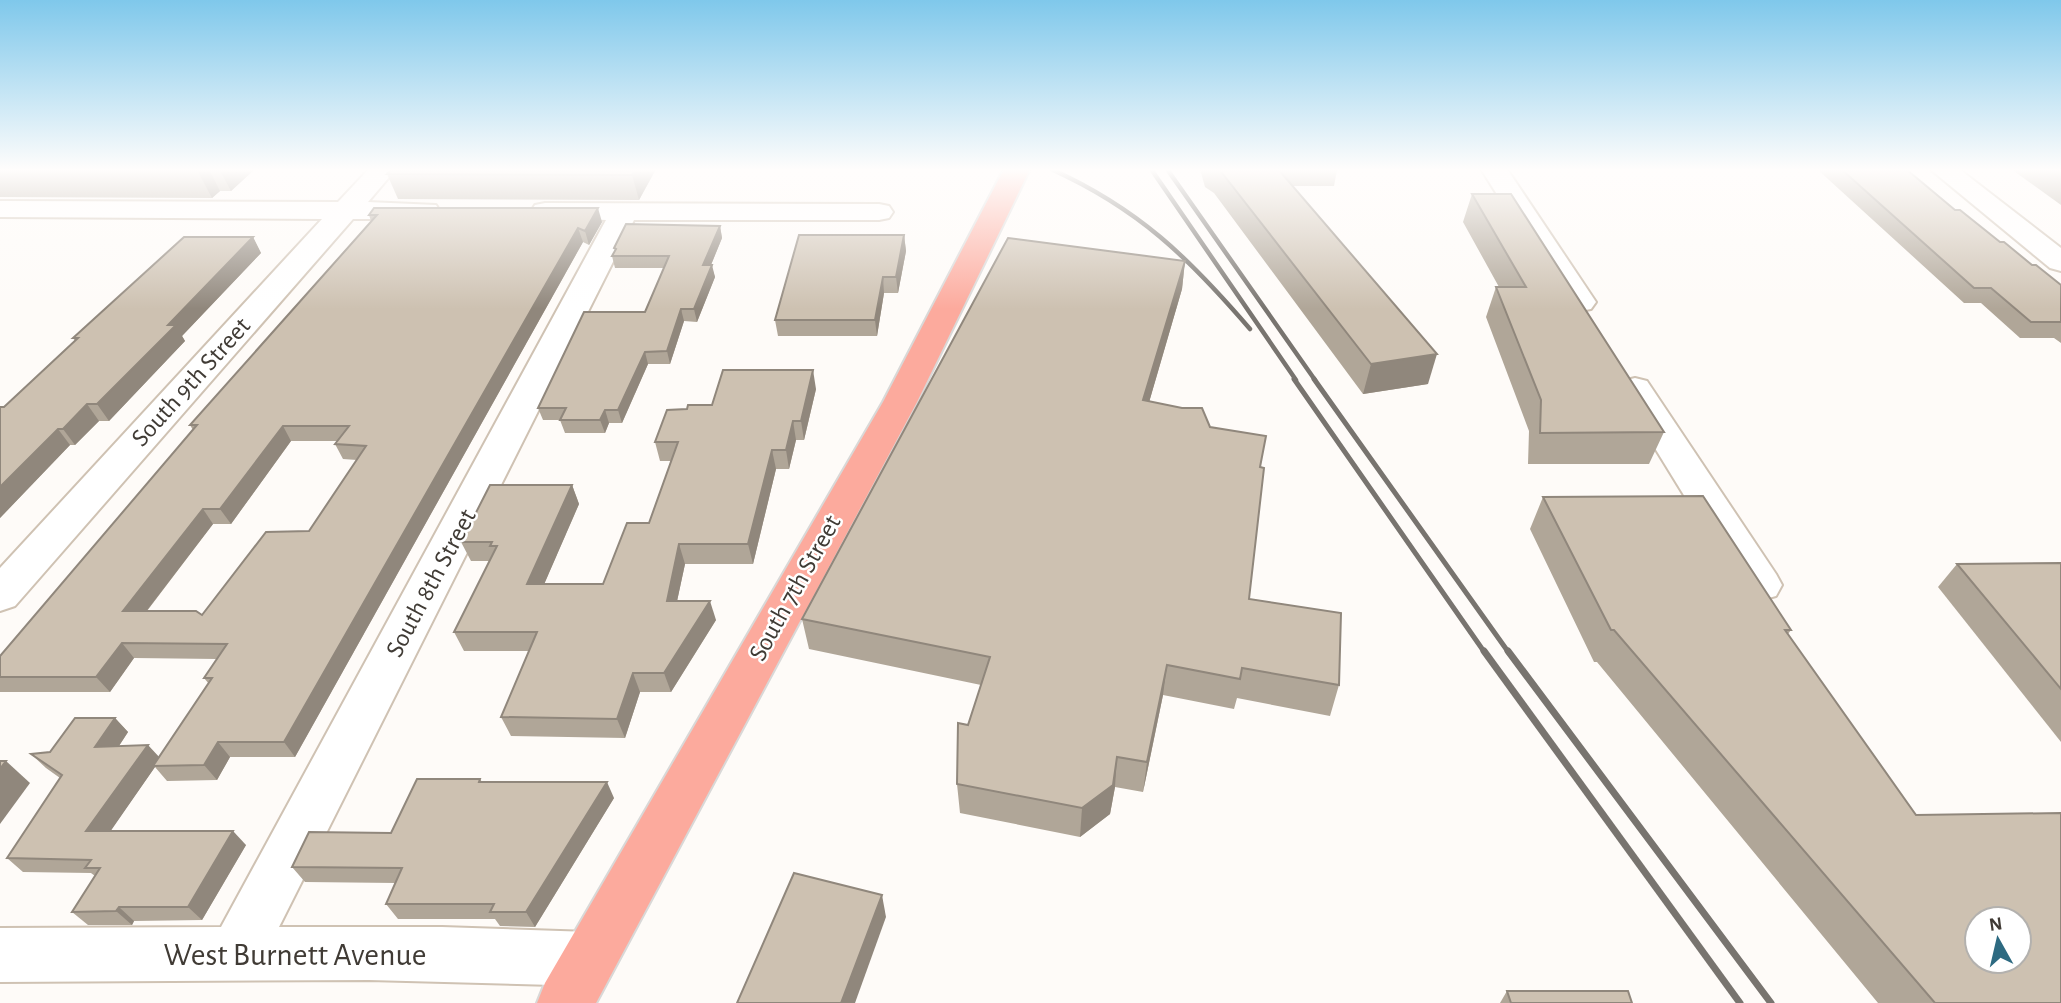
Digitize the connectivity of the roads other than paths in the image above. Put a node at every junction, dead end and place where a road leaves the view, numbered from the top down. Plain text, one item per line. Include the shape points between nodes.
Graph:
1 (340, 216) edge
2 (622, 216) edge
3 (993, 216) edge
4 (1524, 216) edge
5 (2002, 216) edge
6 (2061, 262) edge
7 (1598, 330) edge
8 (1621, 366) edge
9 (1765, 592) edge
10 (0, 595) edge
11 (236, 953) junction
12 (0, 956) edge
13 (578, 981) edge

1 - 10 street, South 9th Street
2 - 11 street, South 8th Street
3 - 13 main road, South 7th Street via 900,402
4 - 7 street
5 - 6 street
8 - 9 street
11 - 12 street, West Burnett Avenue
11 - 13 street, West Burnett Avenue via 522,955

